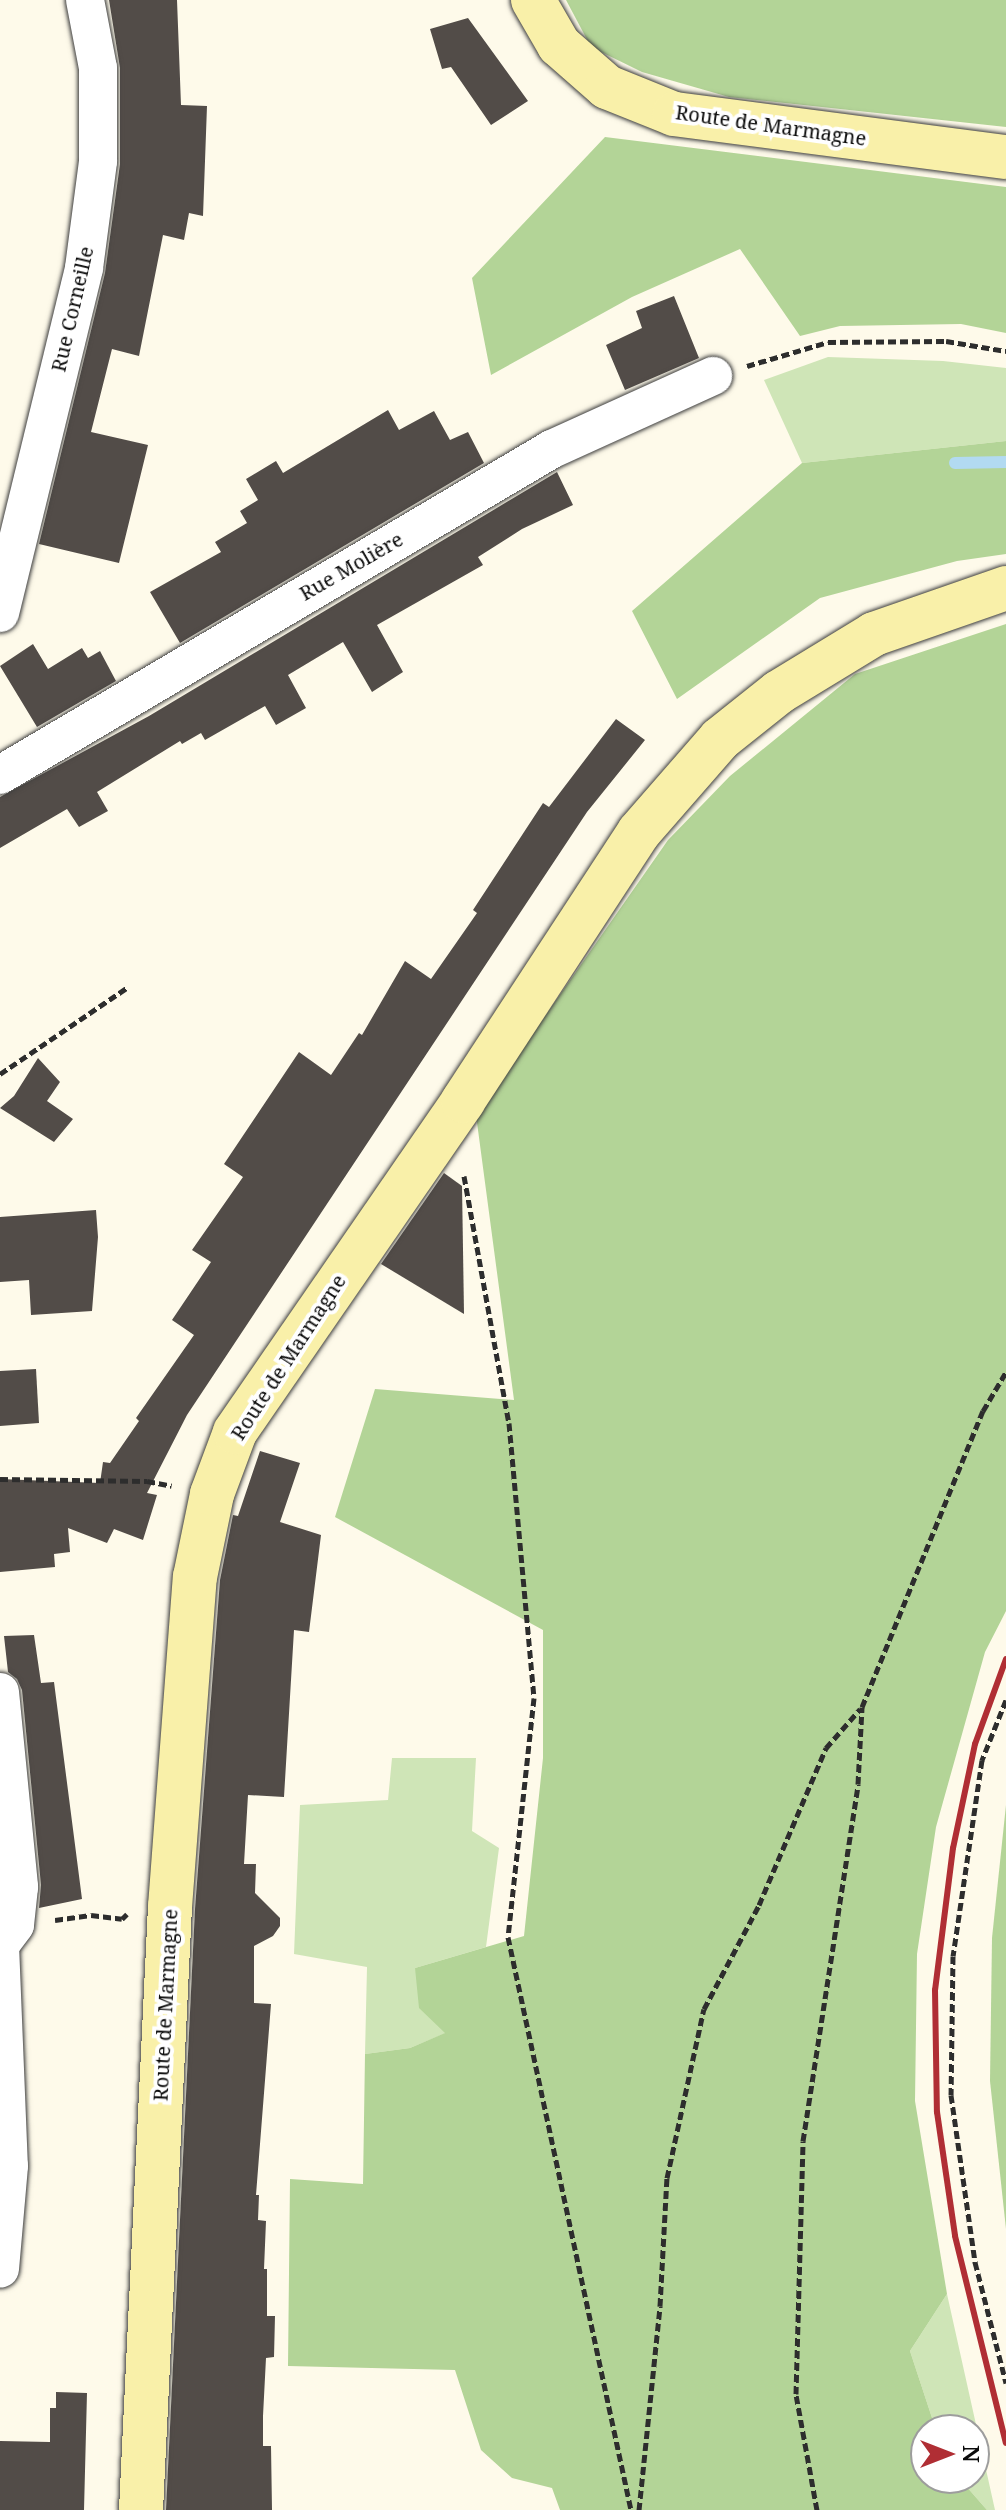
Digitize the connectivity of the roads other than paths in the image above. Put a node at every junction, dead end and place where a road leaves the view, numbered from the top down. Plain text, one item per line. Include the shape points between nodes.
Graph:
1 (85, 0) edge
2 (533, 0) edge
3 (1006, 157) edge
4 (713, 376) road end
5 (1006, 588) edge
6 (0, 613) edge
7 (0, 775) edge
8 (0, 1692) edge
9 (5, 1938) edge
10 (0, 2269) edge
11 (141, 2510) edge

1 - 6 street, Rue Corneille via 98,68 98,161 86,253
2 - 3 street, Route de Marmagne via 559,45 607,87 674,114
4 - 7 street, Rue Molière via 552,449
5 - 11 street, Route de Marmagne via 874,634 779,692 720,739 639,832 235,1432 212,1494 195,1577 170,1907
8 - 9 street via 19,1887
9 - 10 street via 9,2166

